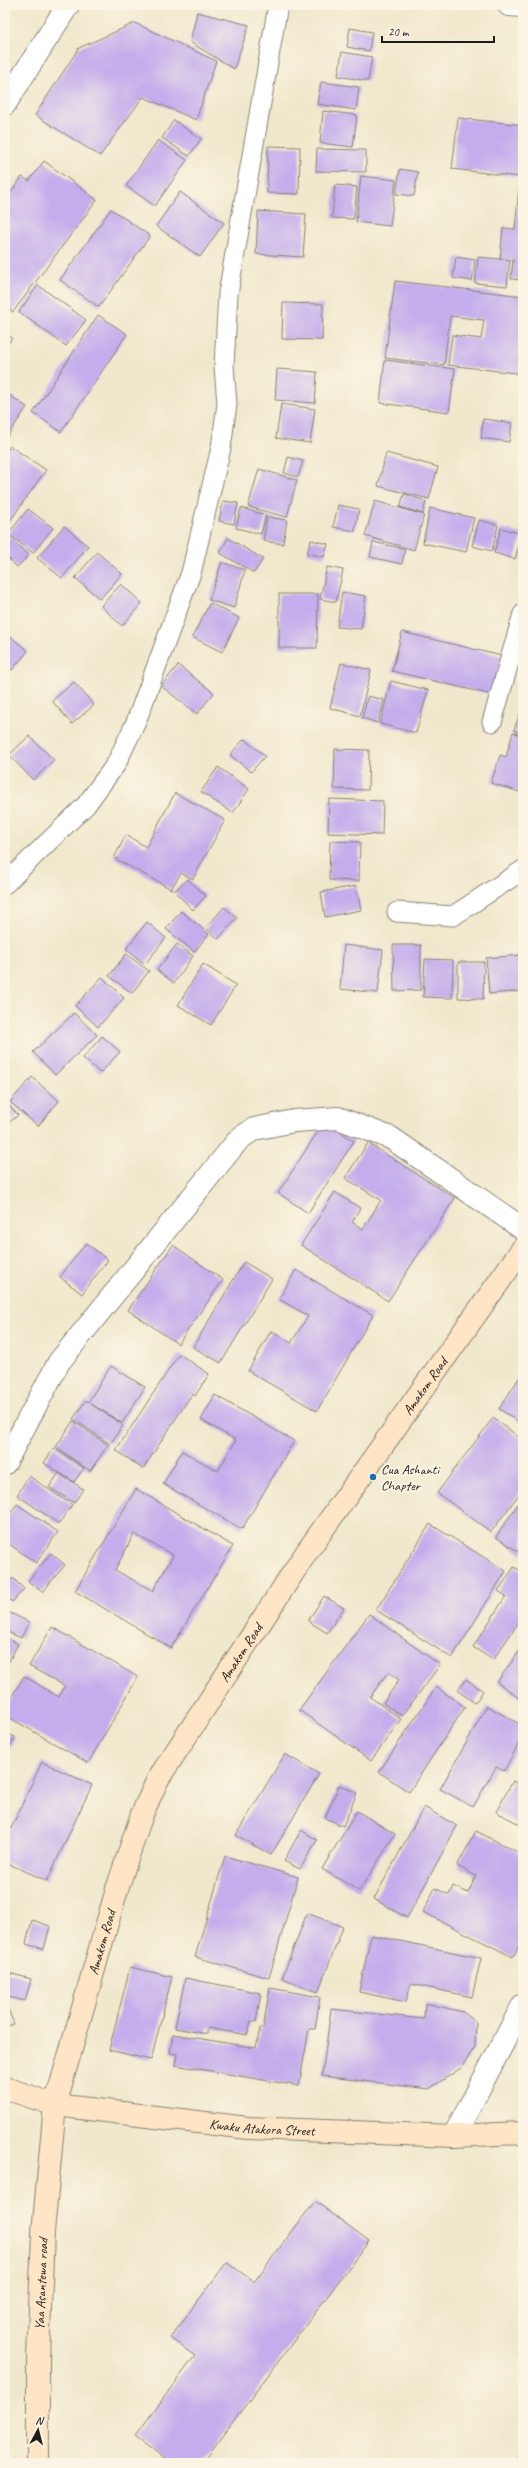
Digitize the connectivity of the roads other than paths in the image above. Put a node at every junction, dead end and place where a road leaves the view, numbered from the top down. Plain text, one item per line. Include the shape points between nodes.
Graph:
1 (68, 5) edge
2 (278, 5) edge
3 (509, 5) edge
4 (523, 6) edge
5 (5, 104) edge
6 (523, 614) edge
7 (492, 722) dead end
8 (523, 870) edge
9 (5, 884) edge
10 (397, 912) dead end
11 (523, 1229) edge
12 (523, 1248) edge
13 (5, 1463) edge
14 (523, 2005) edge
15 (5, 2088) edge
16 (55, 2105) junction
17 (523, 2134) edge
18 (454, 2136) junction
19 (38, 2463) edge

1 - 5 street
2 - 9 lane via 228,294 224,366 227,404 221,448 191,573 136,722 116,764 86,805
3 - 4 street
6 - 7 lane
8 - 10 lane via 453,916
11 - 13 street via 391,1138 338,1118 294,1121 254,1128 239,1139 59,1362
12 - 16 street, Amakom Road via 306,1554 158,1779 142,1814 117,1889
14 - 18 street
15 - 16 street, Kwaku Atakora Street
16 - 18 street, Kwaku Atakora Street via 248,2128
16 - 19 street, Yaa Asantewa road via 43,2232 38,2358
17 - 18 street, Kwaku Atakora Street

